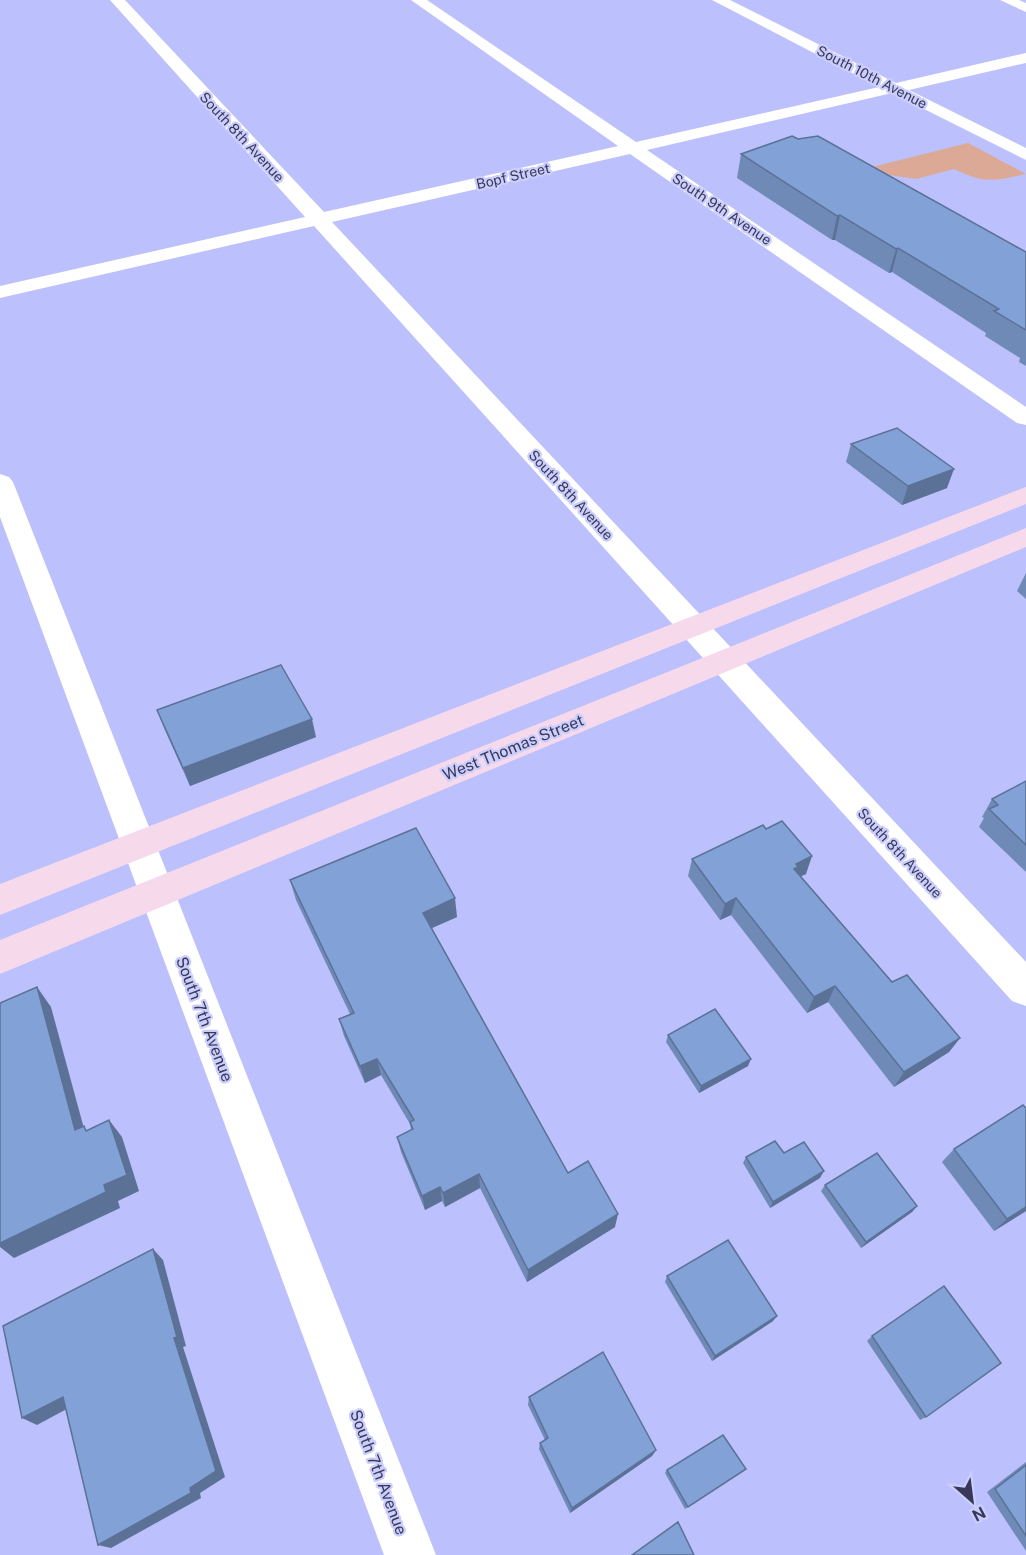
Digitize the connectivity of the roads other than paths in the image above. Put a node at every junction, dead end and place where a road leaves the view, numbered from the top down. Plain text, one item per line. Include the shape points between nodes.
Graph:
1 (117, 0) edge
2 (418, 0) edge
3 (718, 0) edge
4 (1007, 0) edge
5 (1026, 8) edge
6 (1026, 58) edge
7 (893, 88) junction
8 (633, 148) junction
9 (1026, 155) edge
10 (318, 220) junction
11 (0, 292) edge
12 (1026, 418) edge
13 (0, 482) edge
14 (1026, 495) edge
15 (1026, 537) edge
16 (693, 627) junction
17 (723, 660) junction
18 (139, 844) junction
19 (156, 894) junction
20 (0, 900) edge
21 (0, 957) edge
22 (1026, 989) edge
23 (410, 1555) edge

1 - 10 street, South 8th Avenue
2 - 8 street, South 9th Avenue
3 - 7 street, South 10th Avenue
4 - 5 street
6 - 7 street, Bopf Street
7 - 8 street, Bopf Street
7 - 9 street, South 10th Avenue
8 - 10 street, Bopf Street
8 - 12 street, South 9th Avenue
10 - 11 street, Bopf Street
10 - 16 street, South 8th Avenue
13 - 18 street, South 7th Avenue
14 - 16 main road
15 - 17 main road, West Thomas Street
16 - 17 street, South 8th Avenue
16 - 18 main road
17 - 19 main road, West Thomas Street
17 - 22 street, South 8th Avenue
18 - 19 street, South 7th Avenue
18 - 20 main road
19 - 21 main road, West Thomas Street
19 - 23 street, South 7th Avenue

